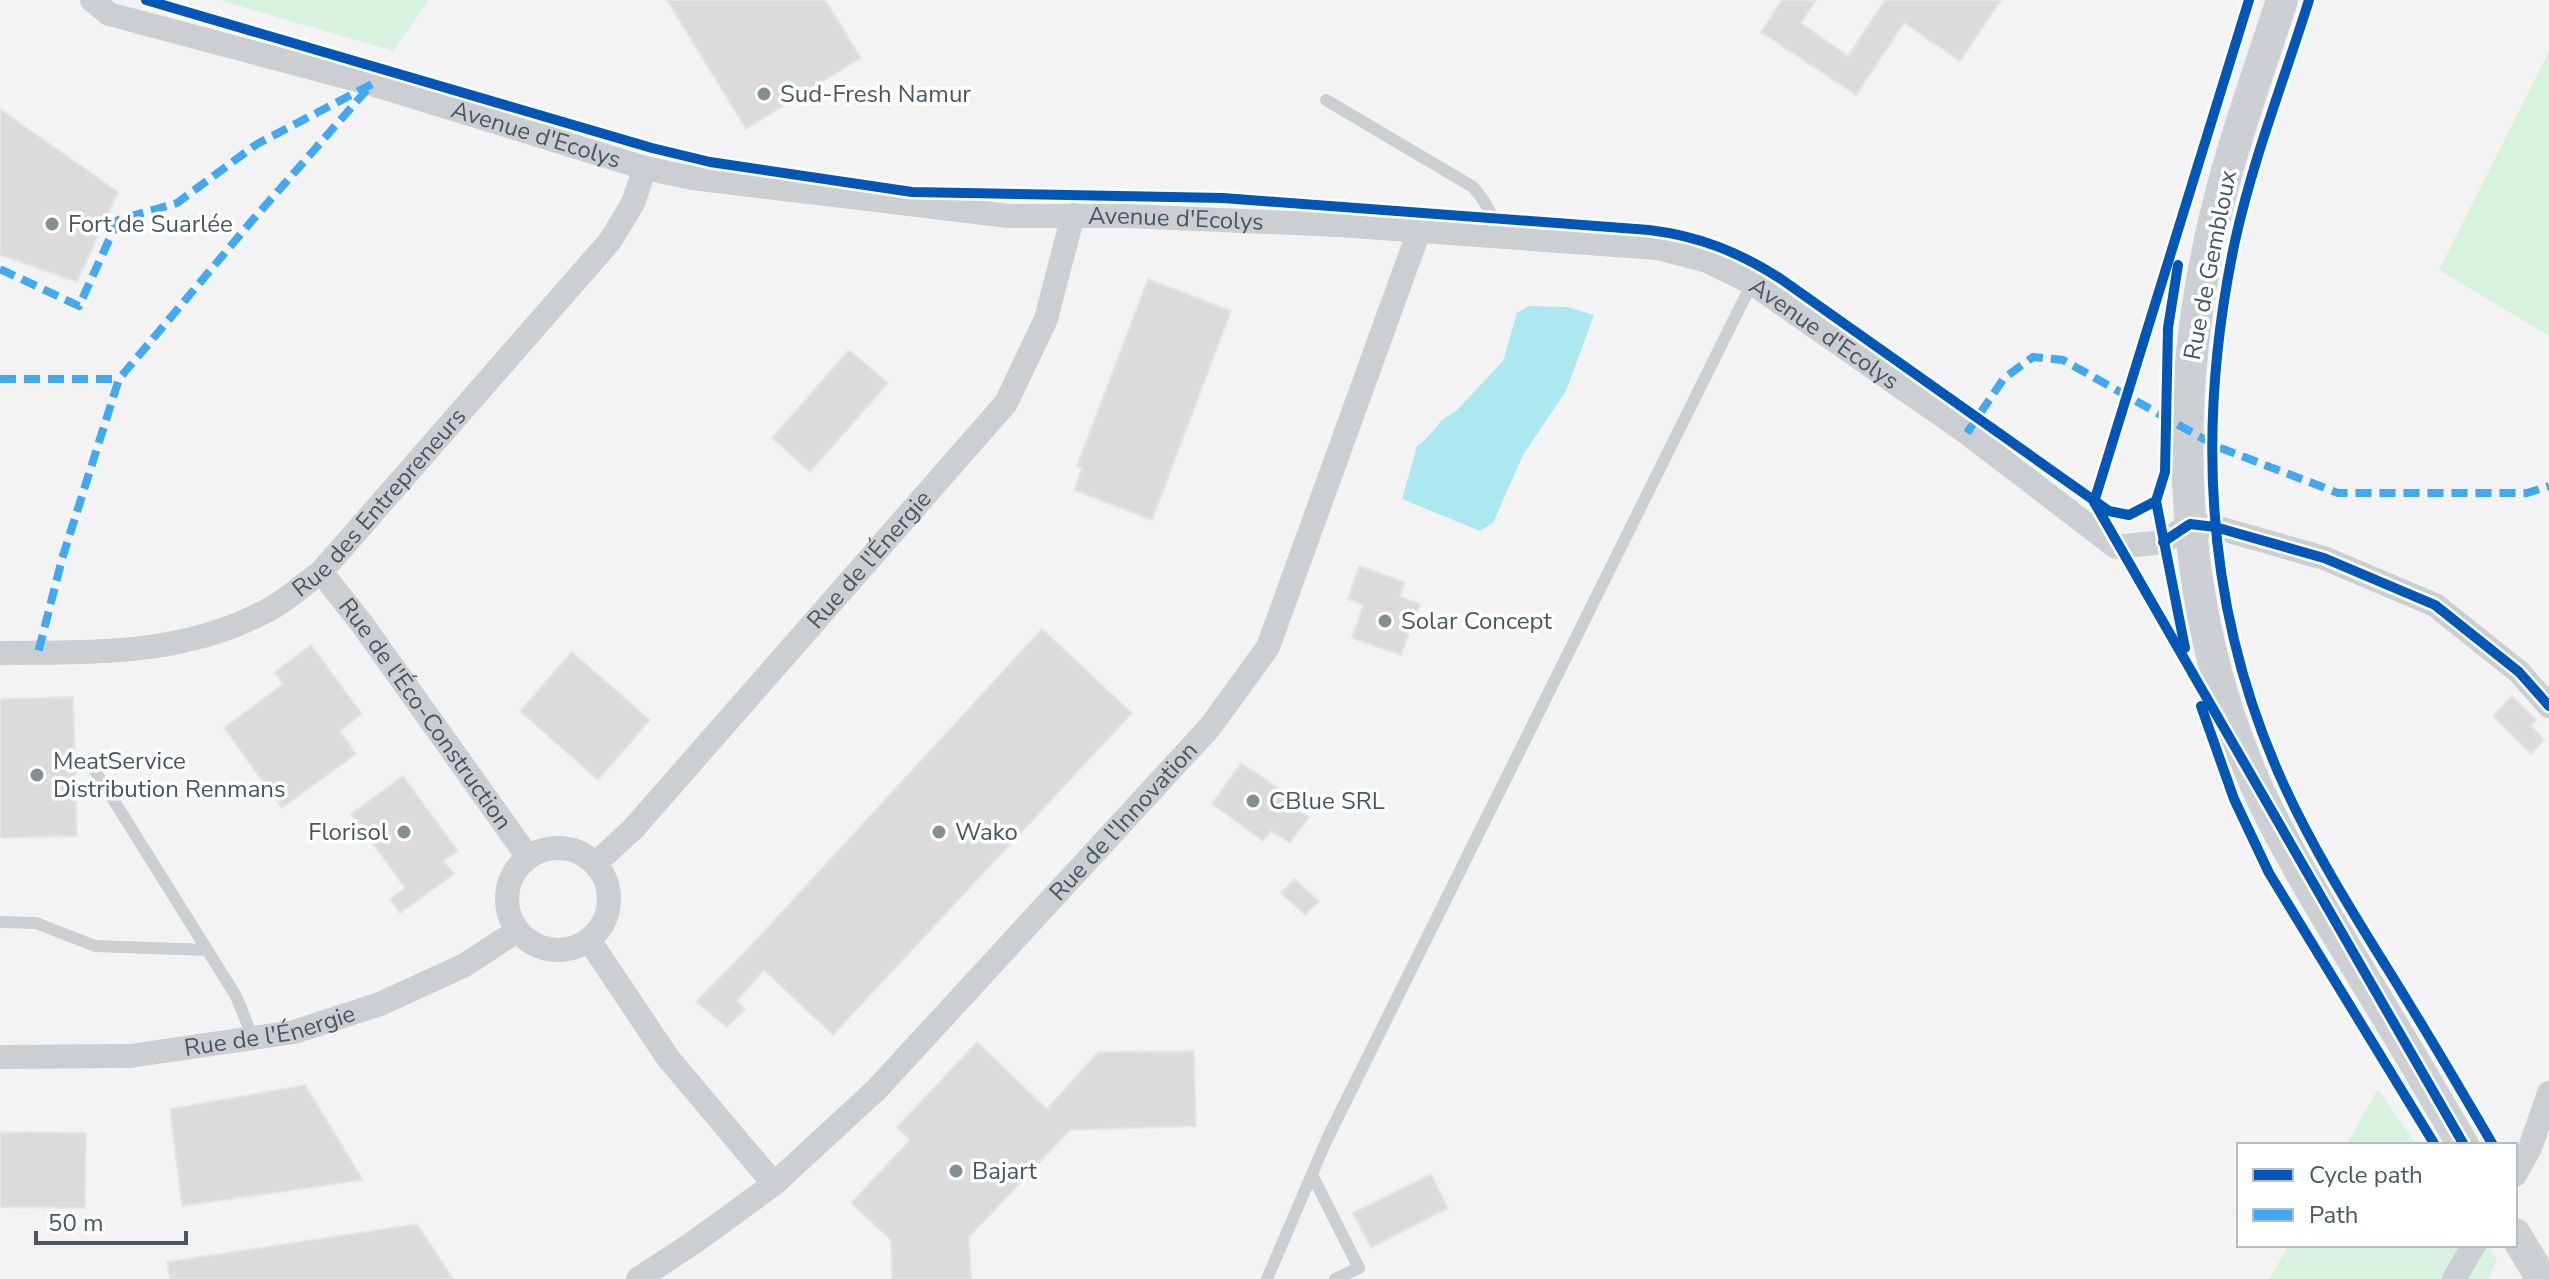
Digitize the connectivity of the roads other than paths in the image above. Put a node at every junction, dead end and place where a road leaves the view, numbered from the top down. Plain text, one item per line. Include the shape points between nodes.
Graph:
1 (92, 0) edge
2 (2282, 0) edge
3 (1326, 100) dead end
4 (645, 168) junction
5 (1073, 215) junction
6 (1419, 231) junction
7 (1497, 236) junction
8 (1752, 283) junction
9 (2190, 524) junction
10 (321, 572) junction
11 (0, 653) edge
12 (2549, 706) edge
13 (91, 764) dead end
14 (528, 857) junction
15 (595, 864) junction
16 (0, 922) edge
17 (518, 930) junction
18 (589, 940) junction
19 (207, 950) junction
20 (253, 1038) junction
21 (0, 1057) edge
22 (2549, 1093) edge
23 (2462, 1143) edge
24 (2517, 1171) edge
25 (1312, 1175) junction
26 (774, 1184) junction
27 (2517, 1237) edge
28 (2473, 1247) edge
29 (638, 1279) edge
30 (1267, 1279) edge
31 (1335, 1279) edge
32 (2454, 1279) edge
33 (2542, 1279) edge

1 - 4 street, Avenue d'Ecolys via 109,14 357,80
2 - 9 main road, Rue de Gembloux via 2229,166 2199,298 2186,438
3 - 7 lane via 1473,187 1494,217
4 - 5 street, Avenue d'Ecolys via 1009,216
4 - 10 street, Rue des Entrepreneurs via 633,203 610,241
5 - 6 street, Avenue d'Ecolys
5 - 15 street, Rue de l'Énergie via 1046,319 1006,403 633,829
6 - 7 street, Avenue d'Ecolys
6 - 26 street, Rue de l'Innovation via 1268,647 1199,739 876,1090
7 - 8 street, Avenue d'Ecolys via 1657,248 1707,261
8 - 9 street, Avenue d'Ecolys via 1967,433 2116,547 2163,542
8 - 25 lane
9 - 12 street via 2324,558 2435,605 2519,672
9 - 23 main road, Rue de Gembloux via 2197,584 2221,689 2260,793 2317,903
10 - 11 street, Rue des Entrepreneurs via 273,607 193,641 114,653
10 - 14 street, Rue de l'Éco-Construction
13 - 19 lane
14 - 15 street via 564,848
14 - 17 street via 511,878 507,895
15 - 18 street via 607,885 609,905
16 - 19 lane via 36,923 95,946
17 - 18 street via 547,949 569,949
17 - 20 street, Rue de l'Énergie via 465,965 380,1004 294,1032
18 - 26 street via 668,1058
19 - 20 lane via 236,996
20 - 21 street, Rue de l'Énergie via 130,1056
22 - 24 street
25 - 30 lane
25 - 31 lane via 1359,1268
26 - 29 street, Rue de l'Innovation
27 - 33 main road
28 - 32 street

